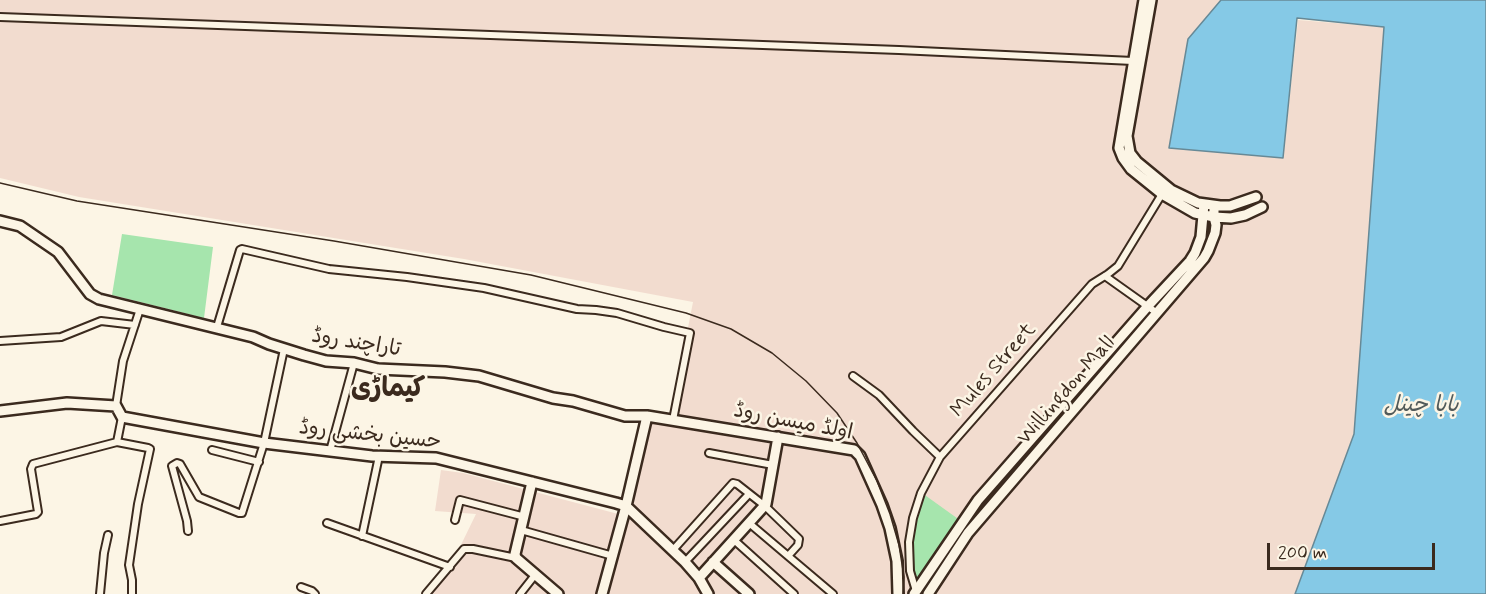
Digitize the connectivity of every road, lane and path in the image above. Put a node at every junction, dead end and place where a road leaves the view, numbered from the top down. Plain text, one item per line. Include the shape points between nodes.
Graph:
1 (1144, 0) edge
2 (1151, 0) edge
3 (0, 17) edge
4 (1133, 61) junction
5 (1162, 194) junction
6 (1256, 197) dead end
7 (1209, 205) junction
8 (1262, 207) dead end
9 (1203, 215) junction
10 (1214, 217) junction
11 (0, 221) edge
12 (1105, 276) junction
13 (1148, 306) junction
14 (140, 309) junction
15 (1157, 313) junction
16 (135, 325) junction
17 (217, 327) junction
18 (0, 342) edge
19 (284, 349) junction
20 (354, 363) junction
21 (853, 376) dead end
22 (116, 406) junction
23 (0, 411) edge
24 (647, 416) junction
25 (122, 417) junction
26 (673, 420) junction
27 (778, 437) junction
28 (117, 442) junction
29 (264, 443) junction
30 (212, 450) dead end
31 (330, 451) junction
32 (708, 453) dead end
33 (379, 456) junction
34 (940, 457) junction
35 (258, 462) junction
36 (773, 465) junction
37 (532, 482) junction
38 (748, 494) junction
39 (626, 506) junction
40 (765, 506) junction
41 (525, 516) junction
42 (456, 520) dead end
43 (0, 521) edge
44 (748, 523) junction
45 (327, 524) dead end
46 (521, 530) junction
47 (188, 531) dead end
48 (108, 535) dead end
49 (362, 536) junction
50 (734, 540) junction
51 (673, 550) junction
52 (613, 556) junction
53 (788, 556) junction
54 (516, 558) junction
55 (686, 562) junction
56 (713, 562) junction
57 (450, 567) junction
58 (535, 575) junction
59 (699, 578) junction
60 (301, 586) dead end
61 (917, 592) edge
62 (100, 594) edge
63 (132, 594) edge
64 (315, 594) edge
65 (426, 594) edge
66 (519, 594) edge
67 (558, 594) edge
68 (602, 594) edge
69 (708, 594) edge
70 (749, 594) edge
71 (794, 594) edge
72 (833, 594) edge
73 (898, 594) edge
74 (928, 594) edge

1 - 4 street
2 - 7 street via 1127,136 1130,153 1171,190
3 - 4 street
4 - 5 street via 1119,148 1131,169
5 - 9 street
5 - 12 street, Mules Street via 1118,266
6 - 7 street via 1230,206
7 - 9 street, Willingdon Mall
7 - 10 street, Willingdon Mall
8 - 10 street via 1232,218
9 - 10 street
9 - 13 street, Willingdon Mall via 1195,253
10 - 15 street, Willingdon Mall via 1215,233 1204,258
11 - 14 street, تاراچند روڈ via 20,226 58,252 90,294
12 - 13 street
12 - 34 street, Mules Street via 1092,284
13 - 15 street
13 - 61 street, Willingdon Mall via 978,500
14 - 16 street
14 - 17 street, تاراچند روڈ
15 - 74 street, Willingdon Mall via 968,533
16 - 18 street via 101,321 61,337
16 - 22 street via 123,361
17 - 19 street, تاراچند روڈ
17 - 26 street via 242,249 328,269 484,288 577,309 617,313 690,333
19 - 20 street, تاراچند روڈ via 326,361
19 - 29 street
20 - 24 street, تاراچند روڈ via 378,369 478,376 625,416
20 - 31 street
21 - 34 street via 879,395
22 - 23 street via 67,403
22 - 25 street
24 - 26 street, اولڈ میسن روڈ
24 - 39 street
25 - 28 street
25 - 29 street, حسین بخشی روڈ
26 - 27 street, اولڈ میسن روڈ
27 - 36 street
27 - 73 street, اولڈ میسن روڈ via 849,448 861,456 894,545
28 - 43 street via 33,464 38,512
28 - 63 street via 150,451 129,565
29 - 31 street, حسین بخشی روڈ
29 - 35 street
30 - 35 street
31 - 33 street, حسین بخشی روڈ
32 - 36 street
33 - 37 street, حسین بخشی روڈ via 436,458
33 - 49 street
34 - 61 street, Mules Street via 913,518 910,571
35 - 47 street via 244,511 239,513 199,497 180,464 172,466
36 - 40 street
37 - 39 street, حسین بخشی روڈ
37 - 41 street
38 - 40 street
38 - 51 street via 731,483
38 - 55 street
39 - 51 street
39 - 52 street
40 - 44 street
40 - 53 street via 799,539
41 - 42 street via 460,501
41 - 46 street
44 - 50 street
44 - 53 street
45 - 49 street
46 - 52 street
46 - 54 street
48 - 62 street
49 - 57 street
50 - 56 street
50 - 71 street
51 - 55 street
52 - 68 street
53 - 72 street
54 - 57 street via 468,548
54 - 58 street
55 - 59 street
56 - 59 street
56 - 70 street
57 - 65 street
58 - 66 street
58 - 67 street
59 - 69 street
60 - 64 street

